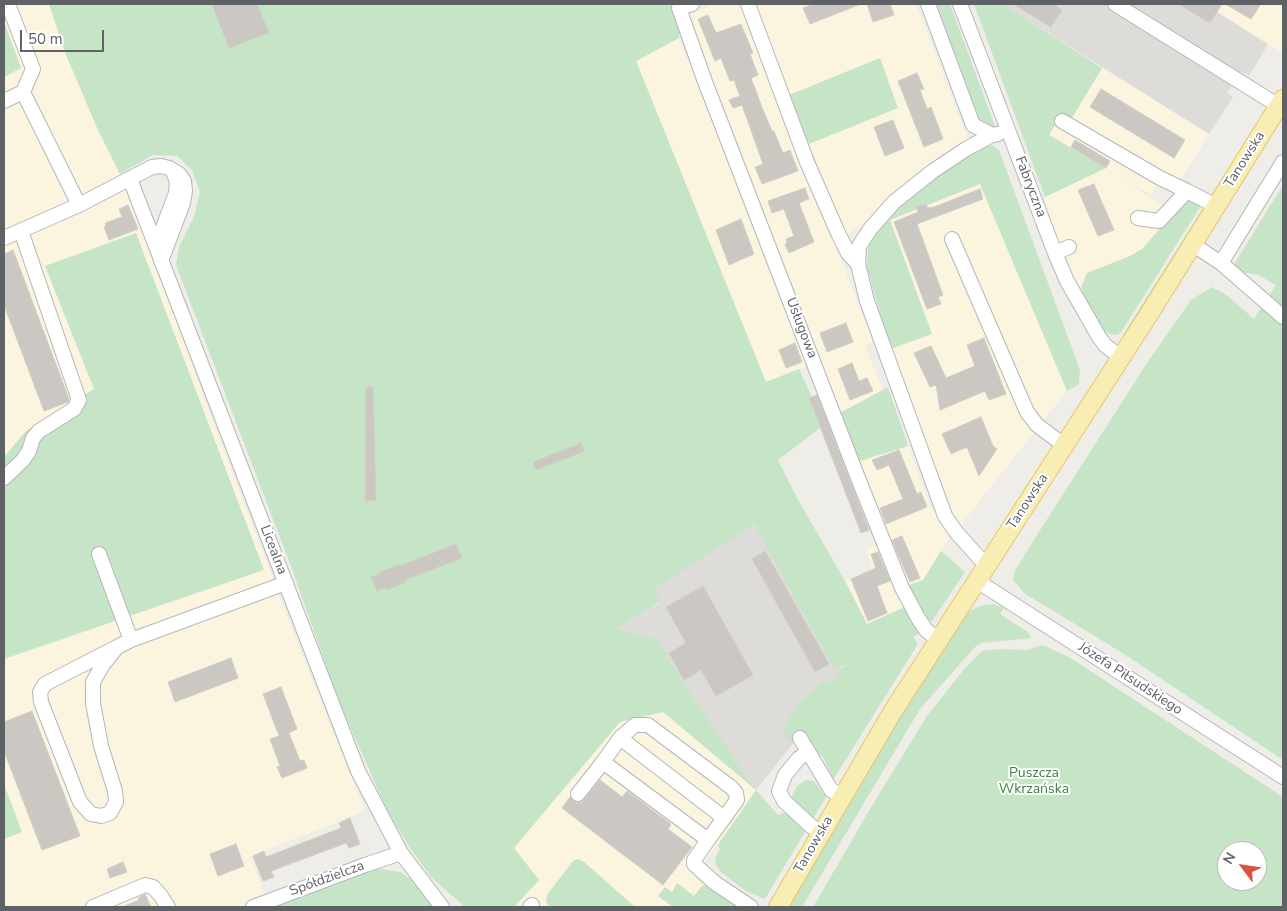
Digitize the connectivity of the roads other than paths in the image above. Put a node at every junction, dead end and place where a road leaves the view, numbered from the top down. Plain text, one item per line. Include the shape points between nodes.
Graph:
1 (8, 4) edge
2 (748, 4) edge
3 (928, 4) edge
4 (960, 4) edge
5 (1115, 4) edge
6 (683, 5) edge
7 (23, 92) junction
8 (4, 100) edge
9 (1281, 103) edge
10 (1062, 121) dead end
11 (1008, 132) junction
12 (992, 135) junction
13 (1283, 162) edge
14 (166, 167) junction
15 (130, 179) junction
16 (1187, 191) junction
17 (79, 205) junction
18 (1216, 206) junction
19 (1138, 218) dead end
20 (21, 231) junction
21 (4, 238) edge
22 (952, 239) dead end
23 (1192, 244) junction
24 (156, 246) junction
25 (1069, 247) dead end
26 (1055, 253) junction
27 (161, 261) junction
28 (1221, 263) junction
29 (858, 264) junction
30 (1283, 317) edge
31 (1121, 358) junction
32 (1065, 446) junction
33 (4, 478) edge
34 (99, 554) dead end
35 (987, 564) junction
36 (977, 581) junction
37 (286, 583) junction
38 (131, 640) junction
39 (938, 640) junction
40 (117, 647) junction
41 (620, 738) junction
42 (800, 738) dead end
43 (808, 752) junction
44 (603, 762) junction
45 (1283, 777) edge
46 (578, 794) dead end
47 (842, 796) junction
48 (724, 818) junction
49 (821, 833) junction
50 (708, 840) junction
51 (401, 853) junction
52 (93, 907) edge
53 (168, 907) edge
54 (253, 907) edge
55 (442, 907) edge
56 (750, 907) edge
57 (778, 907) edge

1 - 7 street via 33,70
2 - 29 street via 807,162 838,233
3 - 12 street via 973,125
4 - 11 street, Fabryczna
5 - 9 street
6 - 39 street, Usługowa via 704,80 902,588 926,630
7 - 8 street
7 - 17 street
9 - 18 main road, Tanowska
10 - 16 street
11 - 12 street
11 - 26 street, Fabryczna
12 - 29 street via 933,171 894,202 859,246
13 - 28 street
14 - 15 street via 152,167
14 - 24 street via 174,175 176,188
14 - 27 street via 182,177 186,191
15 - 17 street
15 - 24 street, Licealna
16 - 18 street
16 - 19 street via 1159,221
17 - 20 street
18 - 23 main road, Tanowska
20 - 21 street
20 - 33 street via 79,400 74,409 39,431 23,460
22 - 32 street via 1027,412 1037,425
23 - 28 street
23 - 31 main road, Tanowska
24 - 27 street, Licealna
25 - 26 street
26 - 31 street, Fabryczna via 1099,337
27 - 37 street, Licealna
28 - 30 street
29 - 35 street via 868,301 945,516
31 - 32 main road, Tanowska
32 - 35 main road, Tanowska
34 - 38 street
35 - 36 main road, Tanowska
36 - 39 main road, Tanowska
36 - 45 street, Józefa Piłsudskiego
37 - 38 street
37 - 51 street, Licealna via 358,772
38 - 40 street
39 - 47 main road, Tanowska
40 - 40 street via 93,682 100,746 116,802 110,813 101,816 91,814 80,802 40,692 44,684
41 - 44 street
41 - 48 street
41 - 48 street via 635,726 648,725 732,788 737,800
42 - 43 street
43 - 47 street via 831,790
43 - 49 street via 785,775 779,791 784,801
44 - 46 street
44 - 50 street
47 - 49 main road, Tanowska
48 - 50 street
49 - 57 main road, Tanowska
50 - 56 street via 694,864
51 - 54 street, Spółdzielcza
51 - 55 street, Licealna
52 - 53 street via 145,885 153,887

